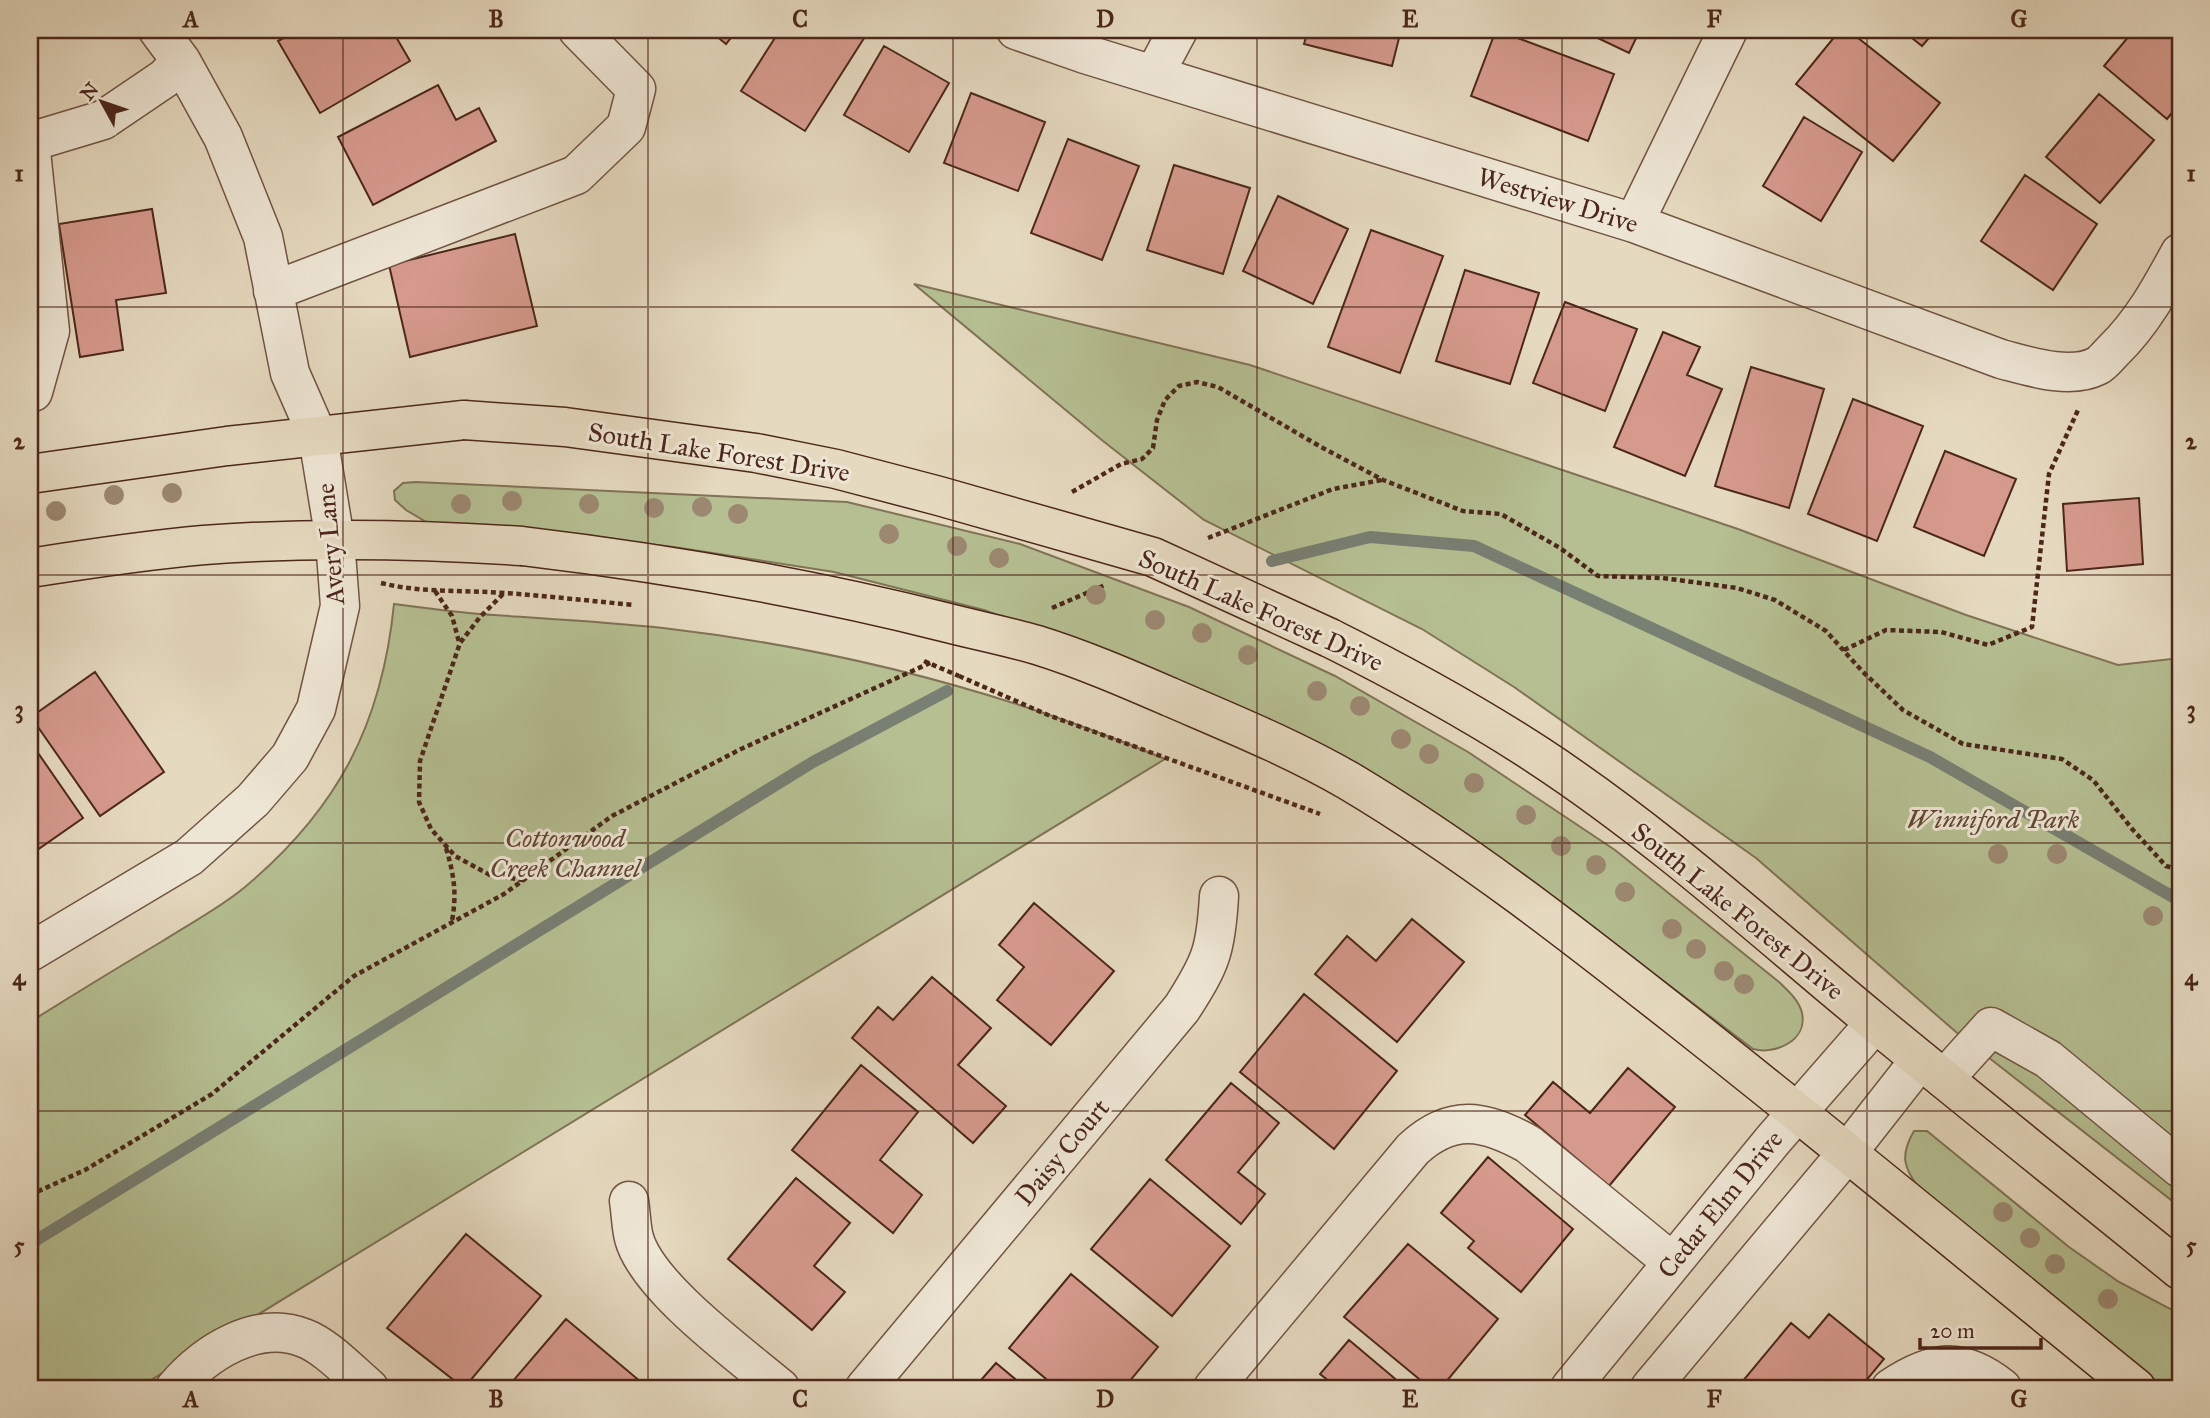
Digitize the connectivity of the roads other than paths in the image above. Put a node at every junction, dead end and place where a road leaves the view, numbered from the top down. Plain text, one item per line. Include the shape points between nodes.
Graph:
1 (158, 30) edge
2 (578, 30) edge
3 (1016, 30) edge
4 (1178, 30) edge
5 (1728, 30) edge
6 (181, 61) junction
7 (1154, 75) junction
8 (30, 142) edge
9 (1634, 223) junction
10 (2180, 253) edge
11 (274, 291) junction
12 (30, 393) edge
13 (318, 437) junction
14 (30, 474) edge
15 (336, 556) junction
16 (30, 568) edge
17 (1219, 896) dead end
18 (31, 947) edge
19 (1875, 1023) junction
20 (1932, 1069) junction
21 (1797, 1111) junction
22 (1846, 1153) junction
23 (2180, 1168) edge
24 (629, 1201) dead end
25 (1672, 1262) junction
26 (2180, 1270) edge
27 (1585, 1383) edge
28 (175, 1388) edge
29 (369, 1388) edge
30 (780, 1388) edge
31 (865, 1388) edge
32 (1213, 1388) edge
33 (1650, 1388) edge
34 (1891, 1388) edge
35 (2002, 1388) edge
36 (2136, 1388) edge

1 - 6 street, Avery Lane
2 - 11 street via 636,89 626,127 576,175
3 - 7 street, Westview Drive
4 - 7 street
5 - 9 street
6 - 8 street via 165,78 103,120
6 - 11 street, Avery Lane via 223,137 263,237
7 - 9 street, Westview Drive
8 - 12 street via 50,331
9 - 10 street, Westview Drive via 2001,359 2045,371 2097,366 2130,334
11 - 13 street, Avery Lane via 290,373
13 - 14 main road, South Lake Forest Drive
13 - 15 street, Avery Lane
13 - 19 main road, South Lake Forest Drive, bridge via 464,420 565,427 755,453 849,472 1153,557 1330,638 1432,691 1541,757 1654,840
15 - 16 main road via 203,545
15 - 18 street, Avery Lane via 340,606 325,675 316,709 290,757 253,800 189,857
15 - 21 main road, bridge via 423,540 522,546 681,567 919,615 1037,645 1107,670 1283,746 1348,781 1477,863
17 - 31 street, Daisy Court via 1211,959 1182,1008
19 - 20 main road, South Lake Forest Drive
19 - 21 street, Cedar Elm Drive
20 - 22 street
20 - 23 street via 1991,1027 2048,1059
20 - 26 main road, South Lake Forest Drive
21 - 22 main road
21 - 25 street, Cedar Elm Drive
22 - 33 street
22 - 36 main road
24 - 30 street via 634,1240 649,1269 676,1299
25 - 27 street, Cedar Elm Drive
25 - 32 street via 1528,1144 1488,1125 1454,1125 1413,1149
28 - 29 street via 201,1362 265,1332 306,1338
34 - 35 street via 1940,1365 1979,1372

